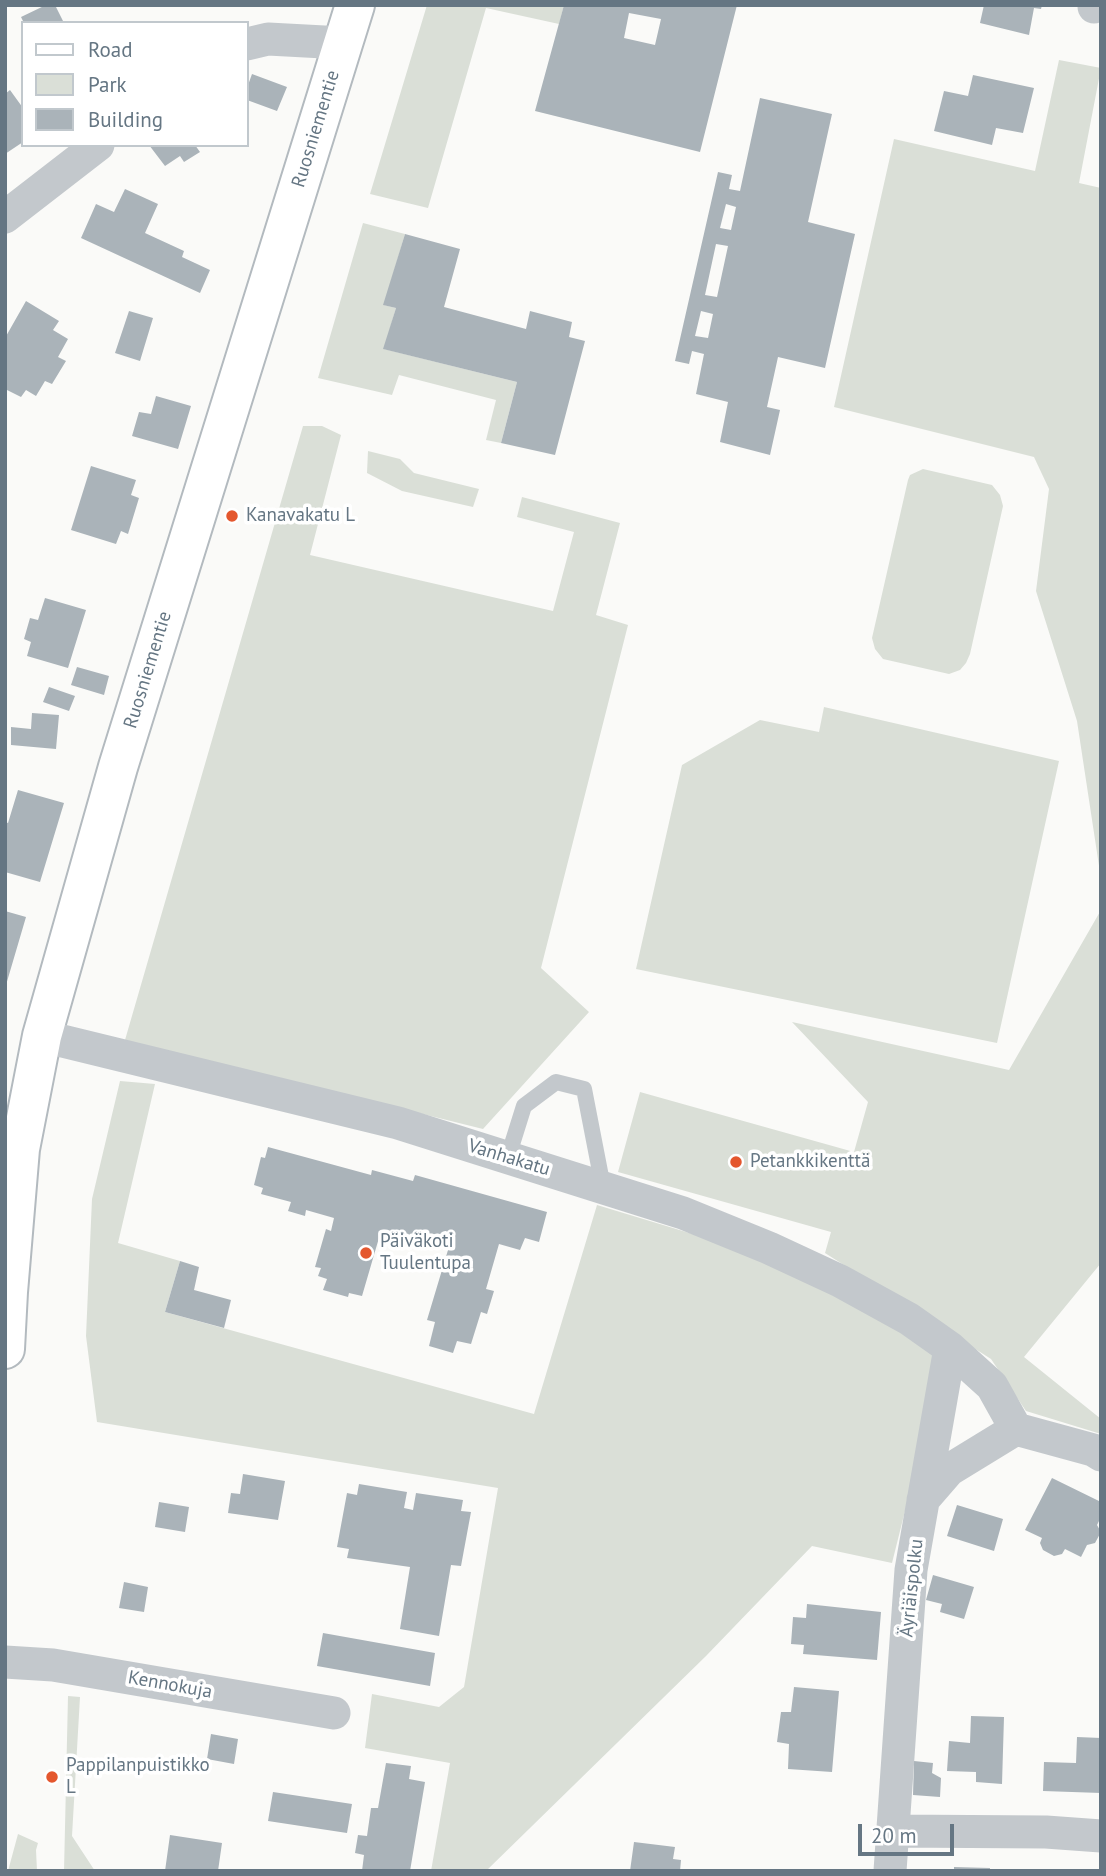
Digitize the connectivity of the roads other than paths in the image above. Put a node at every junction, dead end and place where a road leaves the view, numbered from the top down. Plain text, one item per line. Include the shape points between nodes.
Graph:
1 (355, 5) edge
2 (343, 43) junction
3 (248, 44) edge
4 (95, 147) edge
5 (5, 216) edge
6 (42, 1036) junction
7 (13, 1147) edge
8 (508, 1157) junction
9 (603, 1187) junction
10 (950, 1348) junction
11 (5, 1349) edge
12 (1016, 1429) junction
13 (1101, 1455) edge
14 (923, 1500) junction
15 (5, 1662) edge
16 (334, 1713) dead end
17 (894, 1831) junction
18 (1101, 1836) edge
19 (890, 1871) edge

1 - 2 main road, Ruosniementie
2 - 3 street via 268,39
2 - 6 main road, Ruosniementie via 118,767
4 - 5 street
6 - 7 main road, Ruosniementie
6 - 8 street, Vanhakatu via 398,1123
7 - 11 main road, Ruosniementie
8 - 9 street, Vanhakatu
8 - 9 lane via 524,1106 556,1082 584,1089
9 - 10 street, Vanhakatu via 769,1248 909,1319
10 - 12 street, Vanhakatu via 992,1386
10 - 14 street, Äyriäispolku
12 - 13 street
12 - 14 street via 949,1470
14 - 17 street, Äyriäispolku via 911,1570
15 - 16 street, Kennokuja via 53,1665
17 - 18 street
17 - 19 street, Äyriäispolku

